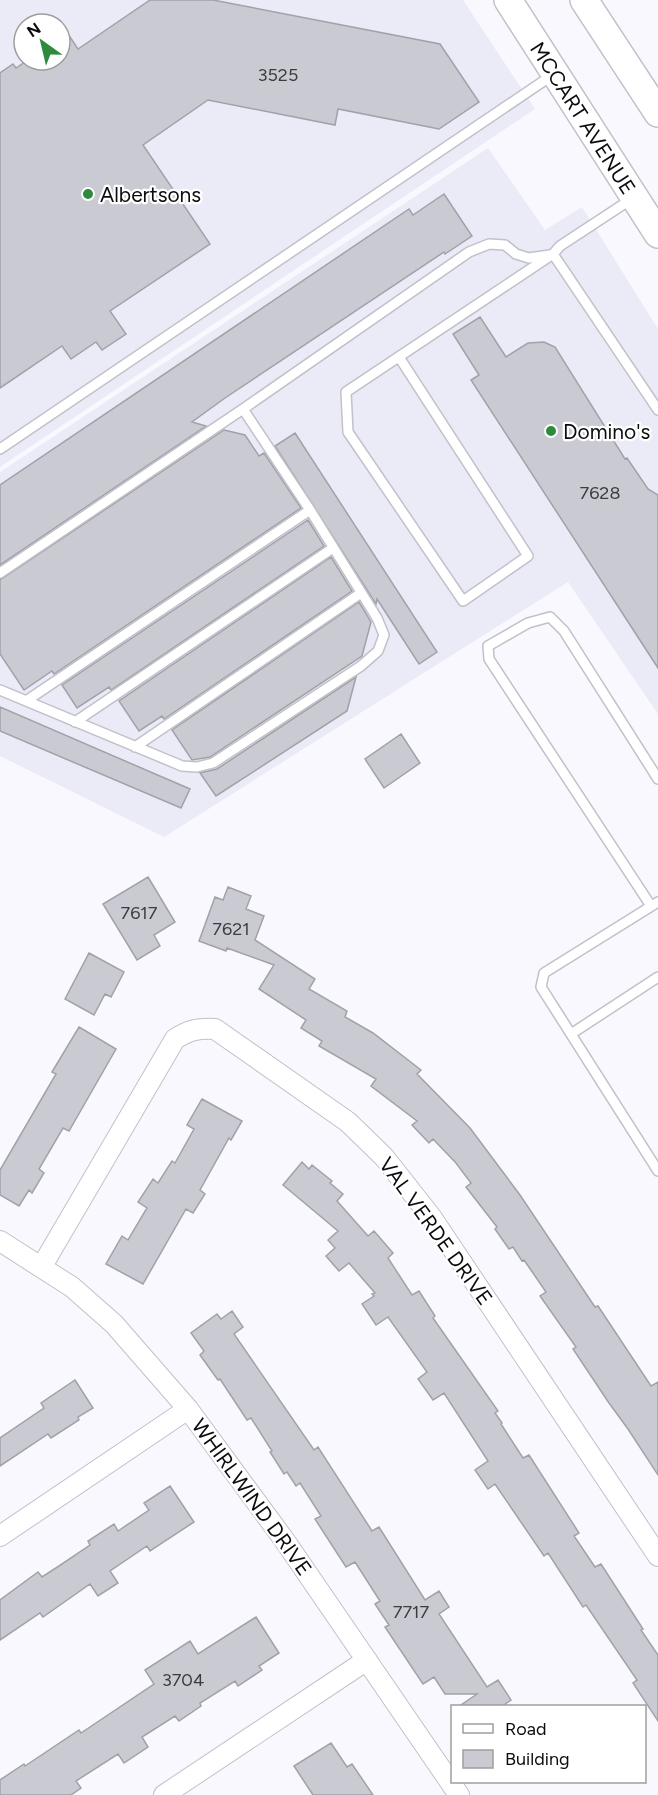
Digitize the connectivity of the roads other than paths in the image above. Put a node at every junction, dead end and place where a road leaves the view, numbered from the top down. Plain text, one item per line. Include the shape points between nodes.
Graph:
1 (508, 0) edge
2 (584, 0) edge
3 (556, 73) junction
4 (658, 113) edge
5 (635, 197) junction
6 (658, 234) edge
7 (552, 254) junction
8 (399, 357) junction
9 (243, 409) junction
10 (658, 410) edge
11 (0, 449) edge
12 (310, 510) junction
13 (333, 548) junction
14 (0, 573) edge
15 (361, 593) junction
16 (0, 690) edge
17 (26, 701) junction
18 (75, 722) junction
19 (135, 747) junction
20 (658, 779) edge
21 (655, 904) edge
22 (658, 977) edge
23 (571, 1034) junction
24 (658, 1171) edge
25 (0, 1240) edge
26 (42, 1266) junction
27 (188, 1409) junction
28 (0, 1536) edge
29 (658, 1556) edge
30 (367, 1660) junction
31 (164, 1795) edge
32 (459, 1795) edge

1 - 3 main road, MCCART AVENUE
2 - 4 main road
3 - 5 main road, MCCART AVENUE
3 - 11 lane
5 - 6 main road, MCCART AVENUE
5 - 7 lane
7 - 8 lane
7 - 9 lane via 529,258 505,245 489,244 469,252
7 - 10 lane
8 - 8 lane via 346,392 348,432 463,601 528,556
9 - 12 lane
9 - 14 lane
12 - 13 lane
12 - 17 lane
13 - 15 lane
13 - 18 lane
15 - 19 lane
15 - 19 lane via 384,635 378,651 360,666 213,763 182,765
16 - 17 lane
17 - 18 lane
18 - 19 lane
20 - 21 lane via 564,631 550,617 528,623 488,646 489,659
21 - 23 lane via 544,973 541,987
22 - 23 lane
23 - 24 lane
25 - 26 street, WHIRLWIND DRIVE
26 - 27 street, WHIRLWIND DRIVE via 114,1324
26 - 29 street, VAL VERDE DRIVE via 175,1039 187,1031 215,1029 348,1122 384,1157 432,1218
27 - 28 street
27 - 30 street, WHIRLWIND DRIVE
30 - 31 street
30 - 32 street, WHIRLWIND DRIVE

